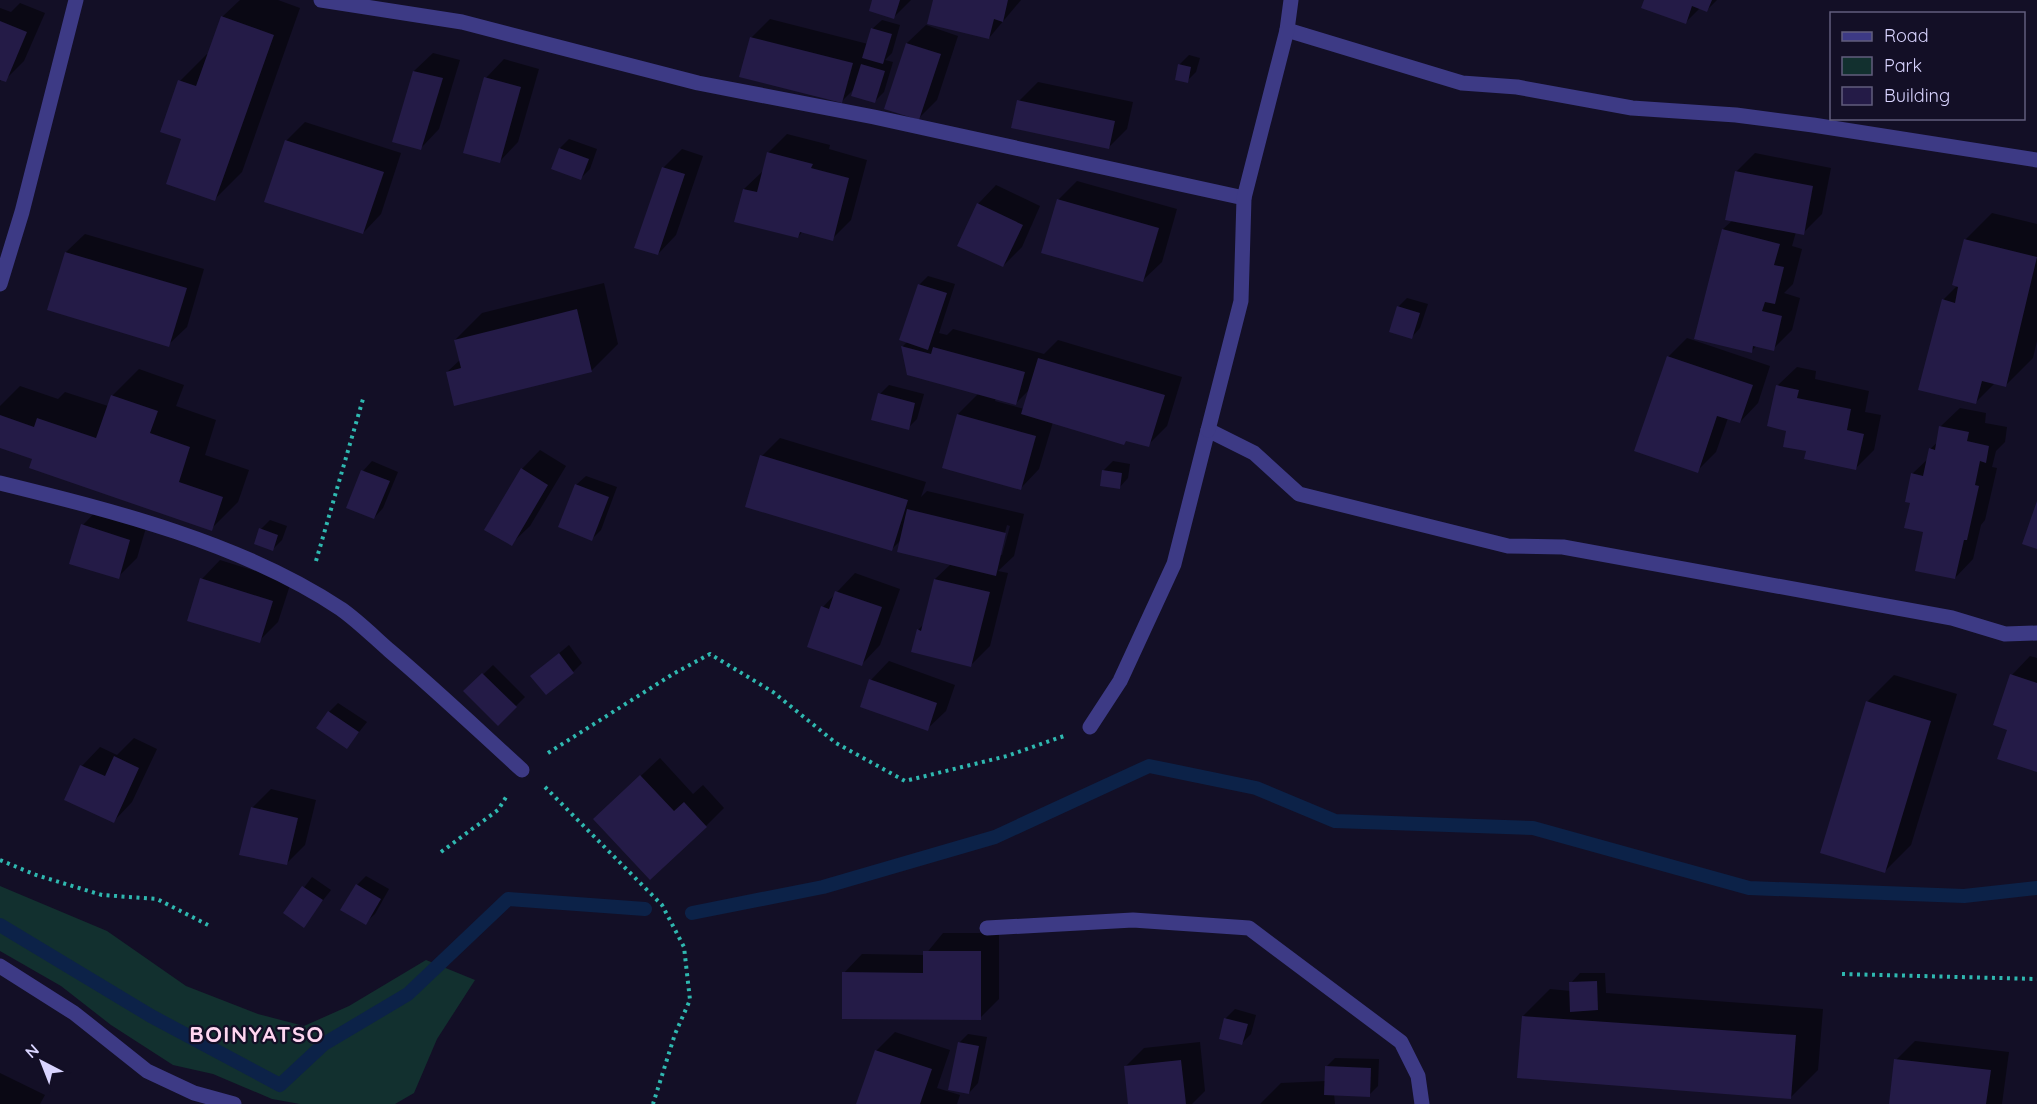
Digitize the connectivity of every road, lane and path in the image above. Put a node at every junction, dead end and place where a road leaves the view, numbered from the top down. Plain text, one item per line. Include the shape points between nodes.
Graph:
1 (76, 0) edge
2 (321, 0) edge
3 (1291, 0) edge
4 (1287, 30) junction
5 (2037, 160) edge
6 (1244, 198) junction
7 (0, 284) edge
8 (363, 399) dead end
9 (1208, 430) junction
10 (0, 483) edge
11 (307, 590) junction
12 (2037, 633) edge
13 (1090, 727) joint
14 (522, 770) junction
15 (441, 852) dead end
16 (0, 860) edge
17 (208, 925) dead end
18 (987, 928) dead end
19 (0, 966) edge
20 (1842, 974) dead end
21 (2037, 979) edge
22 (234, 1104) edge
23 (653, 1104) edge
24 (1422, 1104) edge

1 - 7 street
2 - 6 street via 462,22 698,83 874,117
3 - 4 street
4 - 5 street via 1462,82 1517,87 1632,108 1813,125
4 - 6 street
6 - 9 street via 1241,301
8 - 11 path
9 - 12 street via 1254,453 1299,494 1508,546 1563,547 1952,618 2005,634
9 - 13 street via 1174,564 1119,681
10 - 11 street via 90,505 231,552
11 - 14 street via 342,610
13 - 14 path via 1007,756 905,781 836,743 773,692 710,654
14 - 15 path via 498,810
14 - 23 path via 555,795 662,905 684,946 690,1000
16 - 17 path via 102,895 157,899
18 - 24 street via 1133,920 1249,928 1401,1042 1418,1076
19 - 22 street via 74,1013 147,1071 194,1093
20 - 21 path

